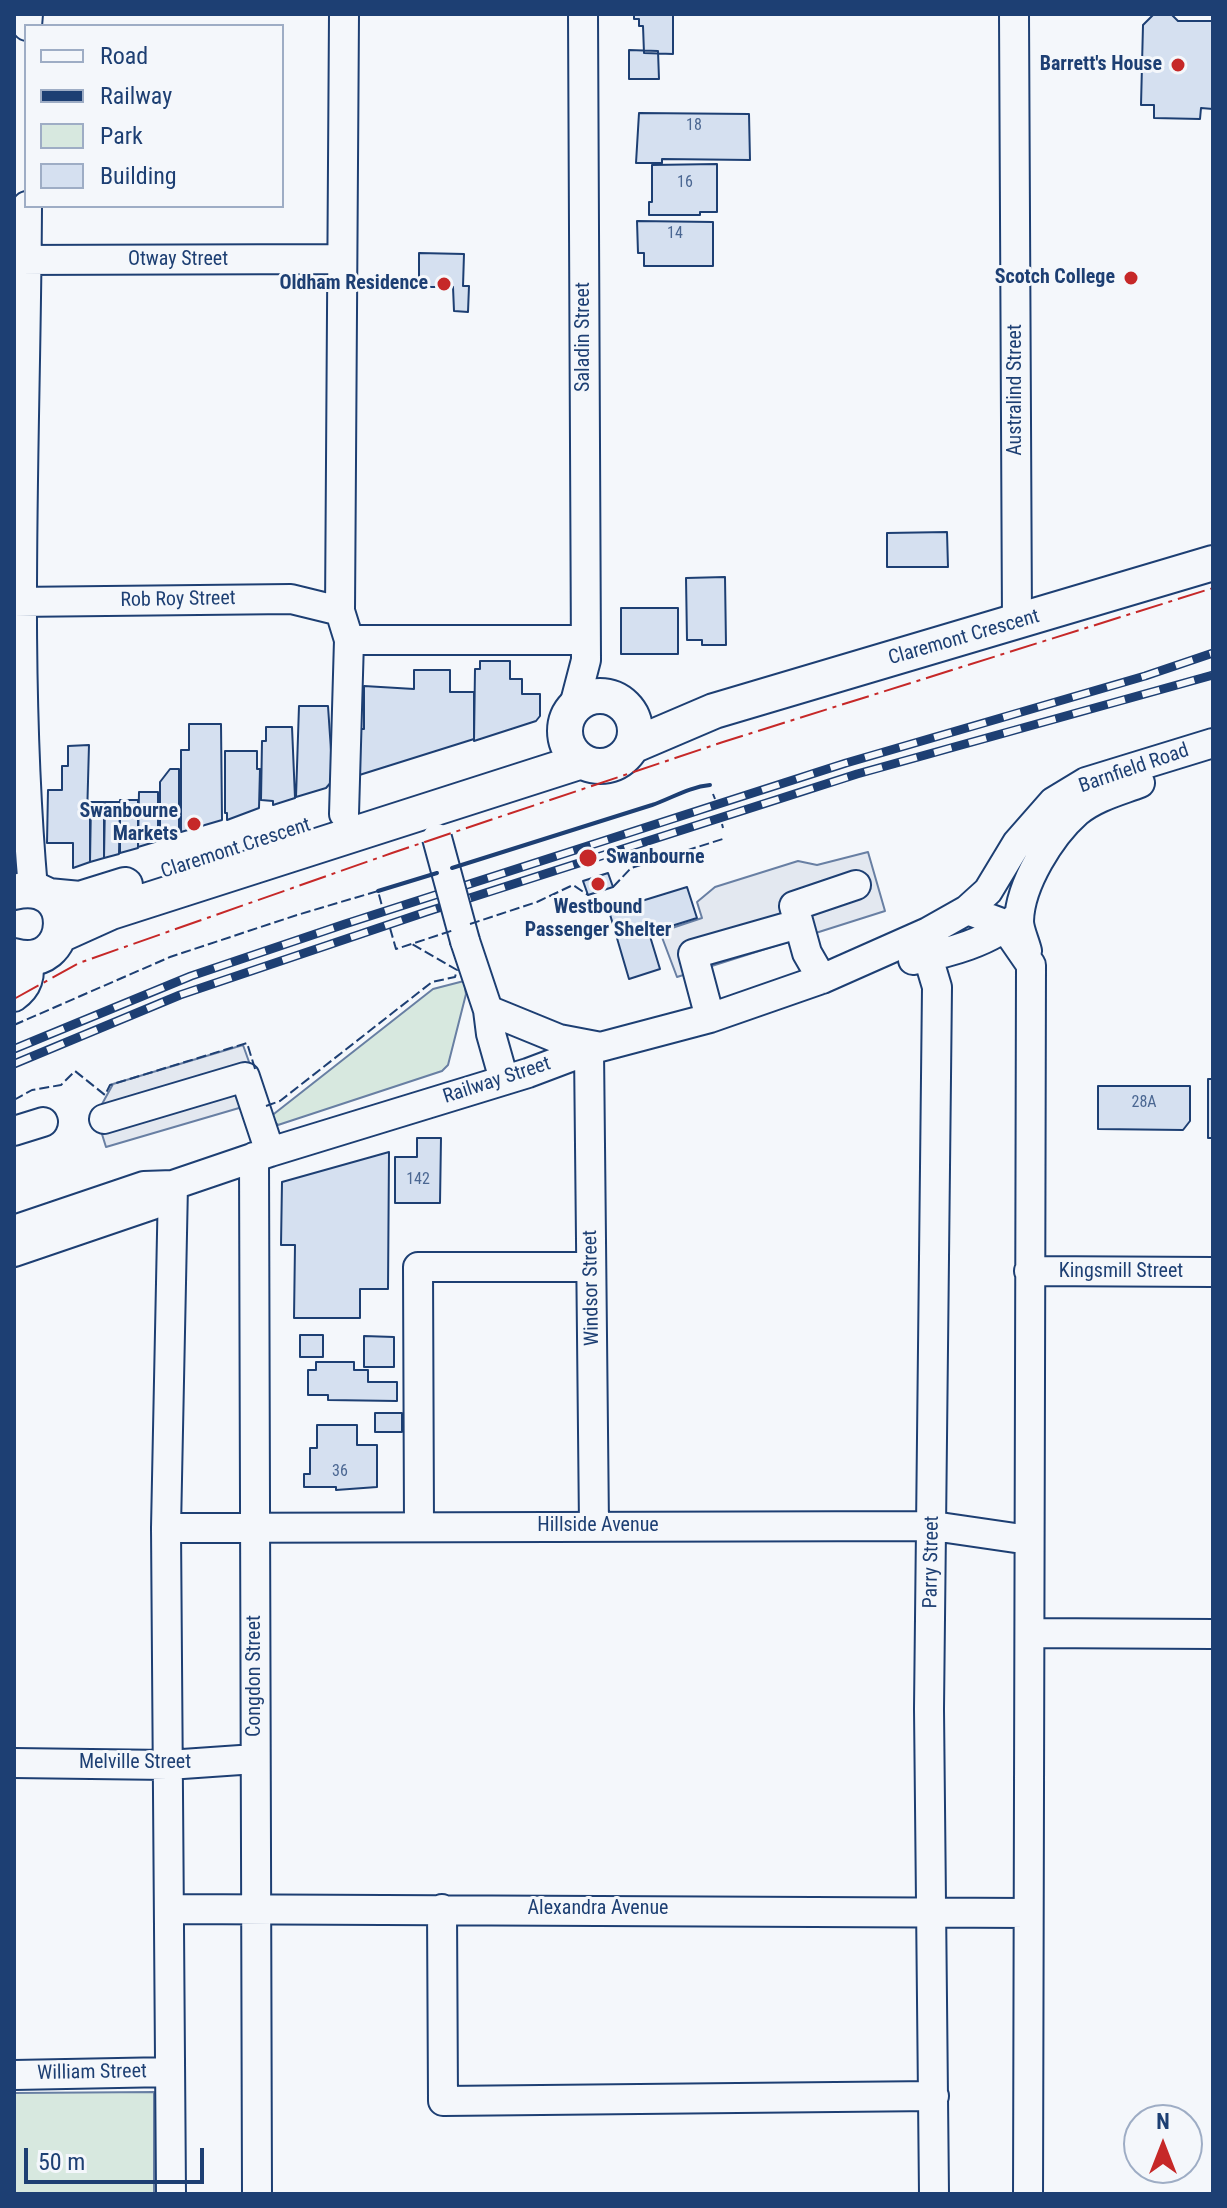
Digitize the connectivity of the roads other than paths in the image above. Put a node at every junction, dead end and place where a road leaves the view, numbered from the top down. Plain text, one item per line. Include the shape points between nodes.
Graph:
1 (344, 14) edge
2 (583, 14) edge
3 (1014, 14) edge
4 (27, 208) edge
5 (342, 259) junction
6 (20, 260) edge
7 (1213, 563) edge
8 (17, 602) edge
9 (340, 611) junction
10 (1017, 623) junction
11 (349, 640) junction
12 (585, 650) junction
13 (587, 701) junction
14 (634, 734) junction
15 (1213, 743) edge
16 (574, 751) junction
17 (1213, 760) edge
18 (26, 810) junction
19 (430, 813) junction
20 (344, 814) junction
21 (14, 861) edge
22 (856, 885) dead end
23 (31, 892) edge
24 (967, 910) junction
25 (1013, 921) junction
26 (798, 924) junction
27 (60, 935) junction
28 (928, 944) junction
29 (21, 957) edge
30 (822, 979) junction
31 (14, 997) edge
32 (488, 1010) junction
33 (710, 1018) junction
34 (595, 1049) junction
35 (516, 1077) junction
36 (104, 1119) dead end
37 (43, 1122) dead end
38 (14, 1131) edge
39 (262, 1155) junction
40 (173, 1185) junction
41 (14, 1230) edge
42 (14, 1252) edge
43 (591, 1267) junction
44 (1029, 1271) junction
45 (1213, 1272) edge
46 (594, 1526) junction
47 (933, 1526) junction
48 (419, 1527) junction
49 (166, 1528) junction
50 (255, 1529) junction
51 (1029, 1540) junction
52 (1030, 1633) junction
53 (1213, 1634) edge
54 (255, 1759) junction
55 (14, 1763) edge
56 (168, 1765) junction
57 (169, 1909) junction
58 (256, 1909) junction
59 (442, 1909) junction
60 (933, 1911) junction
61 (1028, 1913) junction
62 (170, 2072) junction
63 (14, 2075) edge
64 (934, 2096) junction
65 (171, 2194) edge
66 (257, 2194) edge
67 (934, 2194) edge
68 (1028, 2194) edge

1 - 5 street
2 - 12 street, Saladin Street
3 - 10 street, Australind Street
4 - 6 street
5 - 6 street, Otway Street
5 - 9 street
6 - 8 street
7 - 10 main road, Claremont Crescent
8 - 9 street, Rob Roy Street via 291,599
8 - 18 street
9 - 11 street
10 - 14 main road, Claremont Crescent
11 - 12 street
11 - 20 street
12 - 13 street, Saladin Street
13 - 14 main road via 612,697 622,703 630,711
13 - 16 main road via 565,723
14 - 16 main road, Claremont Crescent via 626,755 605,766 593,765
15 - 24 street, Barnfield Road via 1086,782 1053,802 1017,843 988,891
16 - 19 main road, Claremont Crescent
17 - 25 street, Barnfield Road via 1140,783 1078,812 1051,840
18 - 21 street
18 - 23 street
19 - 20 main road, Claremont Crescent
19 - 27 main road, Claremont Crescent via 111,912
19 - 32 street, bridge
20 - 23 main road, Claremont Crescent via 80,899
22 - 26 street via 794,906
23 - 27 main road via 56,903
24 - 25 street via 1002,923
24 - 28 street, Railway Street
25 - 28 street, Railway Street
25 - 44 street via 1019,922 1031,965
26 - 30 street
26 - 33 street via 693,954
27 - 29 main road, Claremont Crescent via 48,952
28 - 30 street, Railway Street
28 - 47 street, Parry Street via 937,987
29 - 31 street via 30,969 27,986
30 - 33 street, Railway Street
32 - 34 street
32 - 35 street via 491,1034
33 - 34 street, Railway Street
34 - 35 street, Railway Street
34 - 43 street, Windsor Street
35 - 39 street, Railway Street
36 - 39 street, Congdon Street via 245,1077
37 - 38 street
39 - 40 street, Railway Street
39 - 50 street, Congdon Street
40 - 41 street, Railway Street via 144,1186
40 - 42 street, Railway Street via 152,1205
40 - 49 street
43 - 46 street, Windsor Street
43 - 48 street via 418,1267
44 - 45 street, Kingsmill Street
44 - 51 street
46 - 47 street, Hillside Avenue
46 - 48 street, Hillside Avenue
47 - 51 street, Hillside Avenue
47 - 60 street, Parry Street
48 - 50 street, Hillside Avenue
49 - 50 street, Hillside Avenue
49 - 56 street
50 - 54 street, Congdon Street
51 - 52 street
52 - 53 street
52 - 61 street
54 - 56 street, Melville Street
54 - 58 street, Congdon Street
55 - 56 street, Melville Street
56 - 57 street
57 - 58 street, Alexandra Avenue
57 - 62 street
58 - 59 street, Alexandra Avenue
58 - 66 street, Congdon Street
59 - 60 street, Alexandra Avenue
59 - 64 street via 443,2101
60 - 61 street, Alexandra Avenue
60 - 64 street, Parry Street
61 - 68 street
62 - 63 street, William Street
62 - 65 street
64 - 67 street, Parry Street

